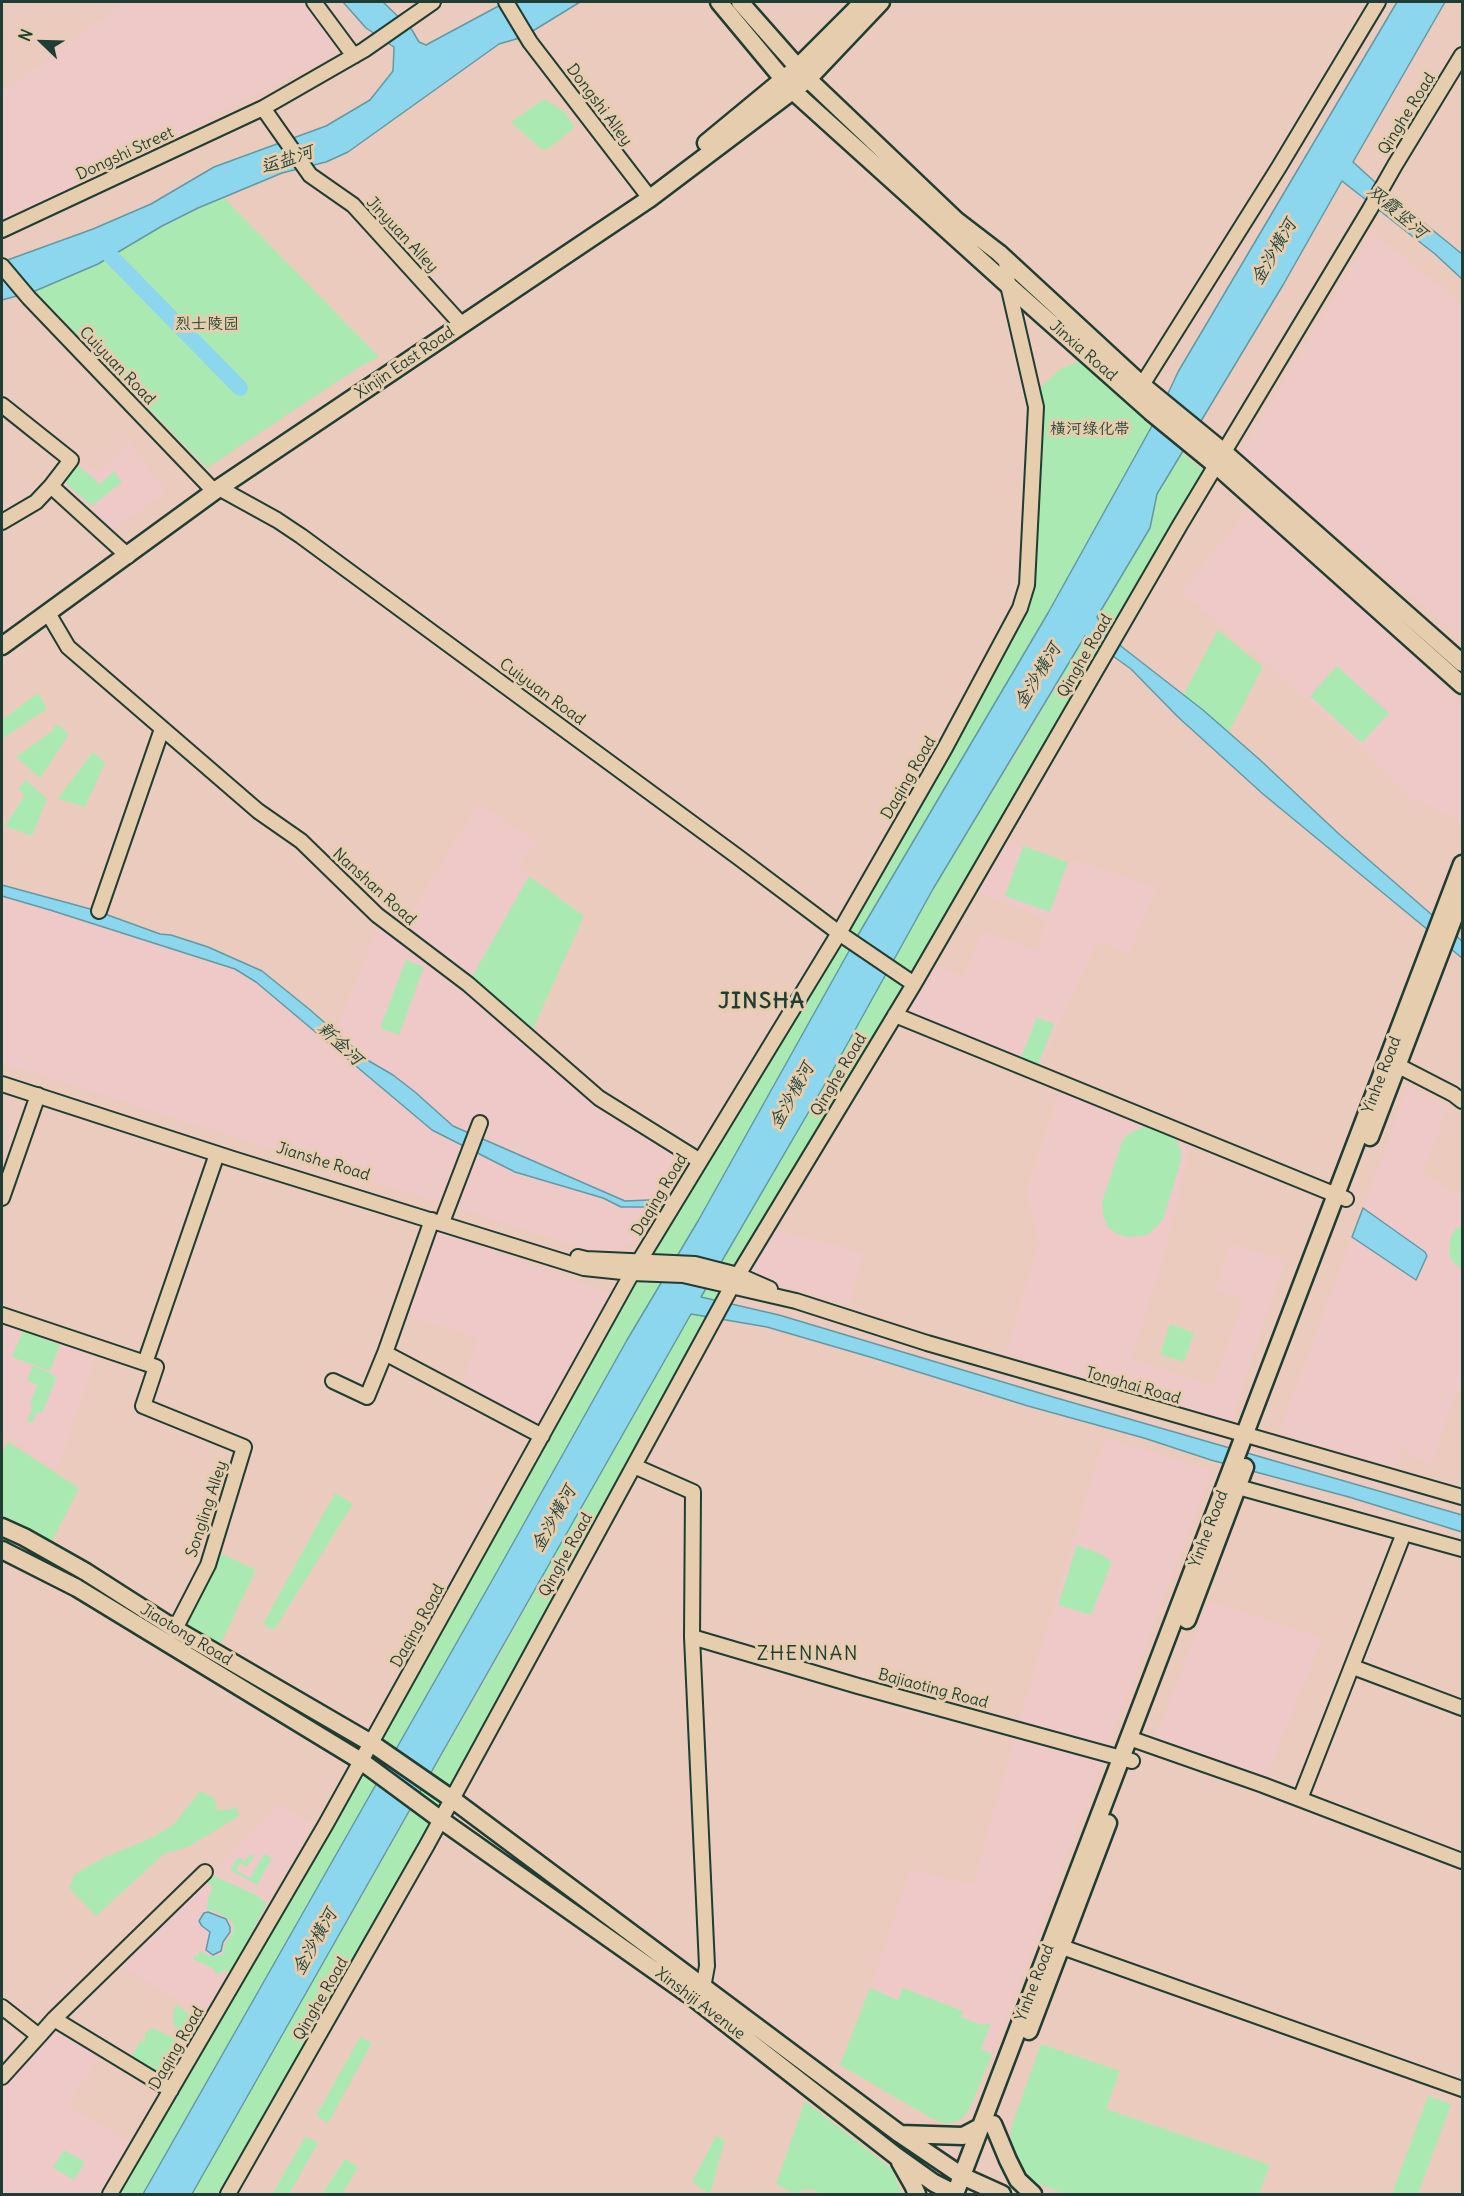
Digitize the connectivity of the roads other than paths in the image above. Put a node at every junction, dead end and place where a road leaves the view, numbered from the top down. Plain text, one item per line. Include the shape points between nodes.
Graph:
1 (314, 2) edge
2 (433, 2) edge
3 (506, 2) edge
4 (719, 2) edge
5 (740, 2) edge
6 (863, 2) edge
7 (881, 2) edge
8 (1378, 2) edge
9 (359, 53) junction
10 (1462, 55) edge
11 (803, 73) junction
12 (788, 85) junction
13 (262, 108) junction
14 (646, 193) junction
15 (2, 230) edge
16 (1006, 260) junction
17 (2, 266) edge
18 (1008, 285) junction
19 (460, 322) junction
20 (1142, 385) junction
21 (2, 405) edge
22 (1155, 405) junction
23 (1221, 460) junction
24 (51, 486) junction
25 (215, 488) junction
26 (2, 522) edge
27 (125, 553) junction
28 (48, 613) junction
29 (2, 634) edge
30 (2, 646) edge
31 (1462, 663) edge
32 (1462, 685) edge
33 (162, 729) junction
34 (1462, 864) edge
35 (1462, 896) edge
36 (99, 911) dead end
37 (838, 933) junction
38 (914, 984) junction
39 (895, 1015) junction
40 (1393, 1062) junction
41 (2, 1077) edge
42 (2, 1084) edge
43 (38, 1095) junction
44 (1462, 1101) edge
45 (478, 1128) dead end
46 (217, 1154) junction
47 (700, 1161) junction
48 (1341, 1197) junction
49 (2, 1198) edge
50 (438, 1218) junction
51 (636, 1268) junction
52 (735, 1281) junction
53 (2, 1315) edge
54 (385, 1353) junction
55 (145, 1363) junction
56 (333, 1381) dead end
57 (542, 1436) junction
58 (1250, 1437) junction
59 (634, 1466) junction
60 (1233, 1490) junction
61 (1462, 1497) edge
62 (2, 1527) edge
63 (1404, 1533) junction
64 (2, 1550) edge
65 (1462, 1550) edge
66 (175, 1629) junction
67 (692, 1637) junction
68 (1353, 1667) junction
69 (1462, 1707) edge
70 (1134, 1740) junction
71 (371, 1743) junction
72 (1126, 1759) junction
73 (362, 1761) junction
74 (452, 1799) junction
75 (1300, 1800) junction
76 (441, 1820) junction
77 (1462, 1861) edge
78 (205, 1872) dead end
79 (1062, 1947) junction
80 (699, 1993) junction
81 (2, 2007) edge
82 (54, 2019) junction
83 (39, 2036) junction
84 (2, 2077) edge
85 (1462, 2089) edge
86 (171, 2090) junction
87 (987, 2126) junction
88 (900, 2134) junction
89 (896, 2156) junction
90 (966, 2184) edge
91 (110, 2194) edge
92 (228, 2194) edge
93 (916, 2194) edge
94 (955, 2194) edge
95 (1002, 2194) edge
96 (1033, 2194) edge

1 - 9 street
2 - 9 street, Dongshi Street
3 - 14 street, Dongshi Alley via 527,37
4 - 12 main road, Jinxia Road
5 - 11 main road, Jinxia Road
6 - 11 main road
7 - 11 main road
8 - 20 street
9 - 13 street, Dongshi Street
10 - 23 street, Qinghe Road
11 - 12 main road, Xinjin East Road
11 - 16 main road, Jinxia Road via 956,220
12 - 14 main road, Xinjin East Road
12 - 18 main road, Jinxia Road
12 - 19 main road, Xinjin East Road via 649,199
13 - 15 street, Dongshi Street
13 - 19 street, Jinyuan Alley via 310,175 353,206
14 - 19 main road, Xinjin East Road
16 - 18 street, Daqing Road
16 - 20 main road, Jinxia Road
17 - 25 street, Cuiyuan Road
18 - 22 main road, Jinxia Road
18 - 37 street, Daqing Road via 1036,407 1027,585 1020,608 945,748
19 - 25 main road, Xinjin East Road
20 - 22 main road, Jinxia Road
21 - 24 street via 71,460
22 - 23 main road, Jinxia Road
23 - 31 main road, Jinxia Road
23 - 32 main road, Jinxia Road
23 - 38 street, Qinghe Road
24 - 26 street via 36,502
24 - 27 street
25 - 27 main road, Xinjin East Road
25 - 37 street, Cuiyuan Road via 301,536
27 - 28 main road, Xinjin East Road
27 - 29 main road, Xinjin East Road
28 - 30 main road, Xinjin East Road
28 - 33 street, Nanshan Road via 68,647
33 - 36 street
33 - 47 street, Nanshan Road via 258,811 301,841 376,915 468,984 599,1098
34 - 40 main road, Yinhe Road
35 - 40 main road, Yinhe Road
37 - 38 street, Cuiyuan Road
37 - 47 street, Daqing Road
38 - 39 street, Qinghe Road
39 - 48 street
39 - 52 street, Qinghe Road
40 - 44 street
40 - 48 main road, Yinhe Road
41 - 50 street, Jianshe Road
42 - 43 street, Jianshe Road
43 - 46 street, Jianshe Road
43 - 49 street
45 - 50 street
46 - 50 street, Jianshe Road
46 - 55 street
47 - 51 street, Daqing Road
48 - 58 main road, Yinhe Road
50 - 51 street, Jianshe Road via 584,1268
50 - 54 street
51 - 52 street, Jianshe Road
51 - 57 street, Daqing Road
52 - 58 street, Tonghai Road via 927,1343
52 - 59 street, Qinghe Road
53 - 55 street
54 - 56 street via 367,1397
54 - 57 street
55 - 66 street, Songling Alley via 156,1366 143,1406 244,1447 208,1565
57 - 71 street, Daqing Road
58 - 60 main road, Yinhe Road
58 - 61 street, Tonghai Road
59 - 67 street via 693,1492
59 - 74 street, Qinghe Road
60 - 63 street
60 - 70 main road, Yinhe Road
62 - 66 main road, Jiaotong Road via 86,1572
63 - 65 street
63 - 68 street
64 - 73 main road, Jiaotong Road via 77,1588
66 - 71 main road, Jiaotong Road
67 - 72 street, Bajiaoting Road
67 - 80 street via 708,1966
68 - 69 street
68 - 75 street
70 - 72 main road, Yinhe Road
70 - 75 street
71 - 73 street, Daqing Road
71 - 74 main road, Jiaotong Road
72 - 79 main road, Yinhe Road
72 - 87 main road, Yinhe Road
73 - 76 main road, Jiaotong Road
73 - 86 street, Daqing Road
74 - 76 street, Qinghe Road
74 - 80 main road, Xinshiji Avenue
75 - 77 street
76 - 80 main road, Xinshiji Avenue
76 - 92 street, Qinghe Road
78 - 82 street
79 - 85 street
79 - 87 main road, Yinhe Road
80 - 88 main road, Xinshiji Avenue
80 - 89 main road, Xinshiji Avenue
81 - 83 street
82 - 83 street
82 - 86 street
83 - 84 street
86 - 91 street, Daqing Road
87 - 88 main road via 963,2136
87 - 90 main road, Yinhe Road
87 - 96 main road via 1018,2180
88 - 90 main road, Xinshiji Avenue
89 - 93 main road
89 - 94 main road, Xinshiji Avenue
90 - 94 main road, Yinhe Road
90 - 95 main road, Xinshiji Avenue

